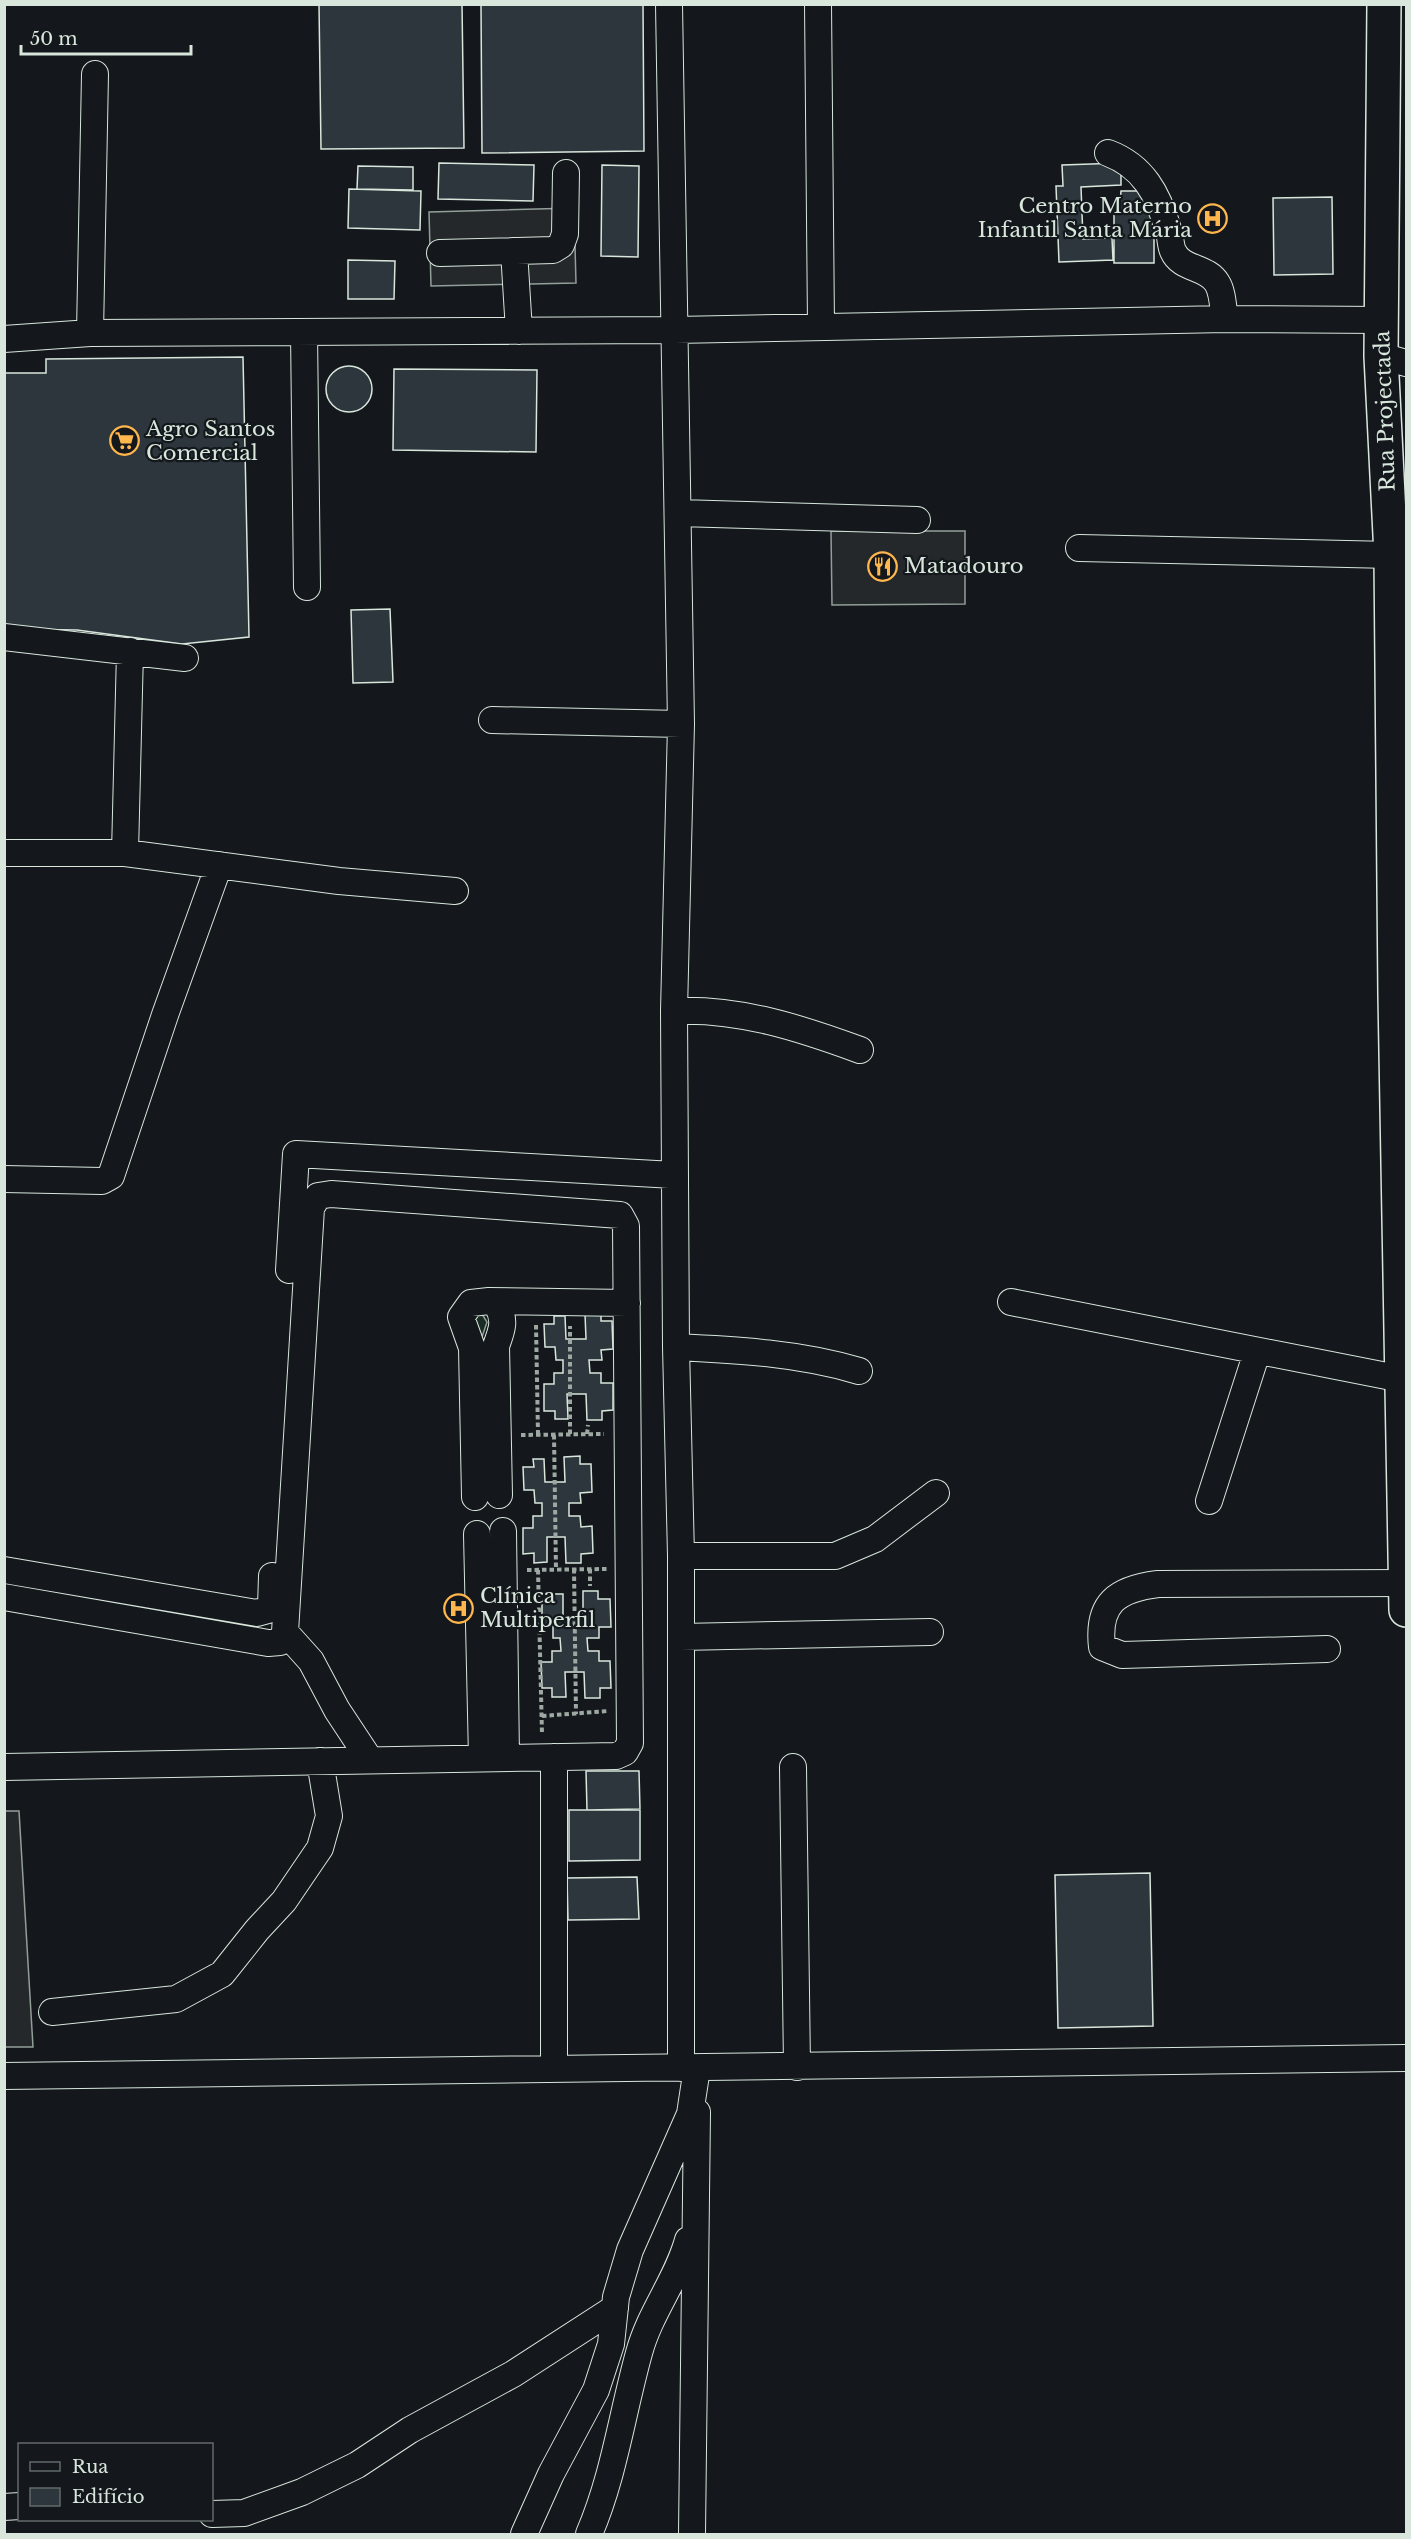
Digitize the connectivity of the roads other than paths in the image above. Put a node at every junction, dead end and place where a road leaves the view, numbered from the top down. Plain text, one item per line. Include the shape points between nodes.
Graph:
1 (669, 4) edge
2 (818, 4) edge
3 (1384, 4) edge
4 (95, 74) dead end
5 (1108, 153) dead end
6 (566, 173) dead end
7 (514, 251) junction
8 (440, 253) dead end
9 (1225, 319) junction
10 (1381, 320) junction
11 (821, 326) junction
12 (675, 330) junction
13 (519, 331) junction
14 (304, 332) junction
15 (90, 333) junction
16 (4, 339) edge
17 (1394, 359) edge
18 (679, 513) junction
19 (917, 520) dead end
20 (1078, 548) dead end
21 (1391, 555) junction
22 (307, 586) dead end
23 (4, 637) edge
24 (129, 651) junction
25 (185, 658) dead end
26 (492, 720) dead end
27 (681, 724) junction
28 (4, 853) edge
29 (125, 853) junction
30 (219, 865) junction
31 (455, 891) dead end
32 (1401, 995) edge
33 (674, 1011) junction
34 (860, 1050) dead end
35 (1402, 1096) edge
36 (675, 1175) junction
37 (4, 1179) edge
38 (1402, 1183) edge
39 (489, 1301) junction
40 (1011, 1302) dead end
41 (627, 1304) junction
42 (676, 1347) junction
43 (1257, 1352) junction
44 (859, 1371) dead end
45 (1402, 1379) junction
46 (1405, 1442) edge
47 (936, 1493) dead end
48 (487, 1496) junction
49 (1209, 1501) dead end
50 (503, 1531) junction
51 (477, 1534) junction
52 (681, 1556) junction
53 (4, 1570) edge
54 (1406, 1583) edge
55 (4, 1597) edge
56 (1407, 1610) edge
57 (285, 1632) junction
58 (930, 1632) dead end
59 (681, 1637) junction
60 (1327, 1649) dead end
61 (550, 1742) junction
62 (494, 1758) junction
63 (370, 1760) junction
64 (320, 1761) junction
65 (4, 1767) edge
66 (793, 1767) dead end
67 (52, 2012) dead end
68 (1407, 2058) edge
69 (797, 2067) junction
70 (689, 2068) junction
71 (554, 2069) junction
72 (4, 2076) edge
73 (696, 2204) junction
74 (615, 2308) junction
75 (213, 2514) edge
76 (524, 2535) edge
77 (589, 2535) edge
78 (692, 2535) edge

1 - 12 street
2 - 11 street
3 - 10 main road, Rua Projectada
4 - 15 street
5 - 9 street via 1126,160 1152,189 1173,252 1183,263 1206,272 1218,283
6 - 7 street via 565,234 561,245 553,250
7 - 8 street
7 - 13 street
9 - 10 street
9 - 11 street
10 - 17 main road, Rua Projectada
11 - 12 street
12 - 13 street
12 - 18 street
13 - 14 street
14 - 15 street
14 - 22 street
15 - 16 street
17 - 21 main road, Rua Projectada
18 - 19 street
18 - 27 street
20 - 21 street
21 - 32 main road, Rua Projectada
23 - 24 street
24 - 25 street
24 - 29 street
26 - 27 street
27 - 33 street
28 - 29 street
29 - 30 street
30 - 31 street
30 - 37 street via 111,1176 102,1181
32 - 35 main road, Rua Projectada
33 - 34 street via 742,1015
33 - 36 street
35 - 38 main road, Rua Projectada
36 - 42 street
36 - 53 street via 296,1154 271,1607 256,1612 213,1607
38 - 45 main road, Rua Projectada
39 - 41 street
39 - 48 street via 497,1305 504,1326 496,1346
39 - 48 street via 471,1303 461,1317 472,1348
40 - 43 street
41 - 57 street via 627,1226 620,1215 318,1196 311,1208
41 - 61 street via 630,1743 625,1752 616,1756
42 - 44 street via 760,1352
42 - 52 street
43 - 45 street
43 - 49 street
45 - 46 main road, Rua Projectada
46 - 54 main road, Rua Projectada
47 - 52 street via 875,1539 835,1556
48 - 50 street via 505,1500 510,1514
48 - 51 street via 466,1508 466,1519
50 - 51 street via 492,1537
50 - 62 street
51 - 62 street
52 - 59 street
54 - 56 main road, Rua Projectada
54 - 60 street via 1137,1587 1118,1595 1106,1609 1100,1628 1102,1647 1122,1655
55 - 57 street via 268,1643 280,1642
57 - 63 street via 311,1661
58 - 59 street
59 - 70 street
61 - 62 street
61 - 71 street
62 - 63 street
63 - 64 street
64 - 65 street
64 - 67 street via 329,1816 320,1848 284,1901 222,1974 176,1999
66 - 69 street
68 - 69 street
69 - 70 street
70 - 71 street
70 - 73 street
70 - 74 street via 690,2114 630,2250
71 - 72 street
73 - 77 street via 681,2266 663,2294 639,2352 609,2482
73 - 78 street
74 - 75 street via 513,2374 410,2430 357,2465 303,2492 244,2513
74 - 76 street via 611,2344 596,2390

